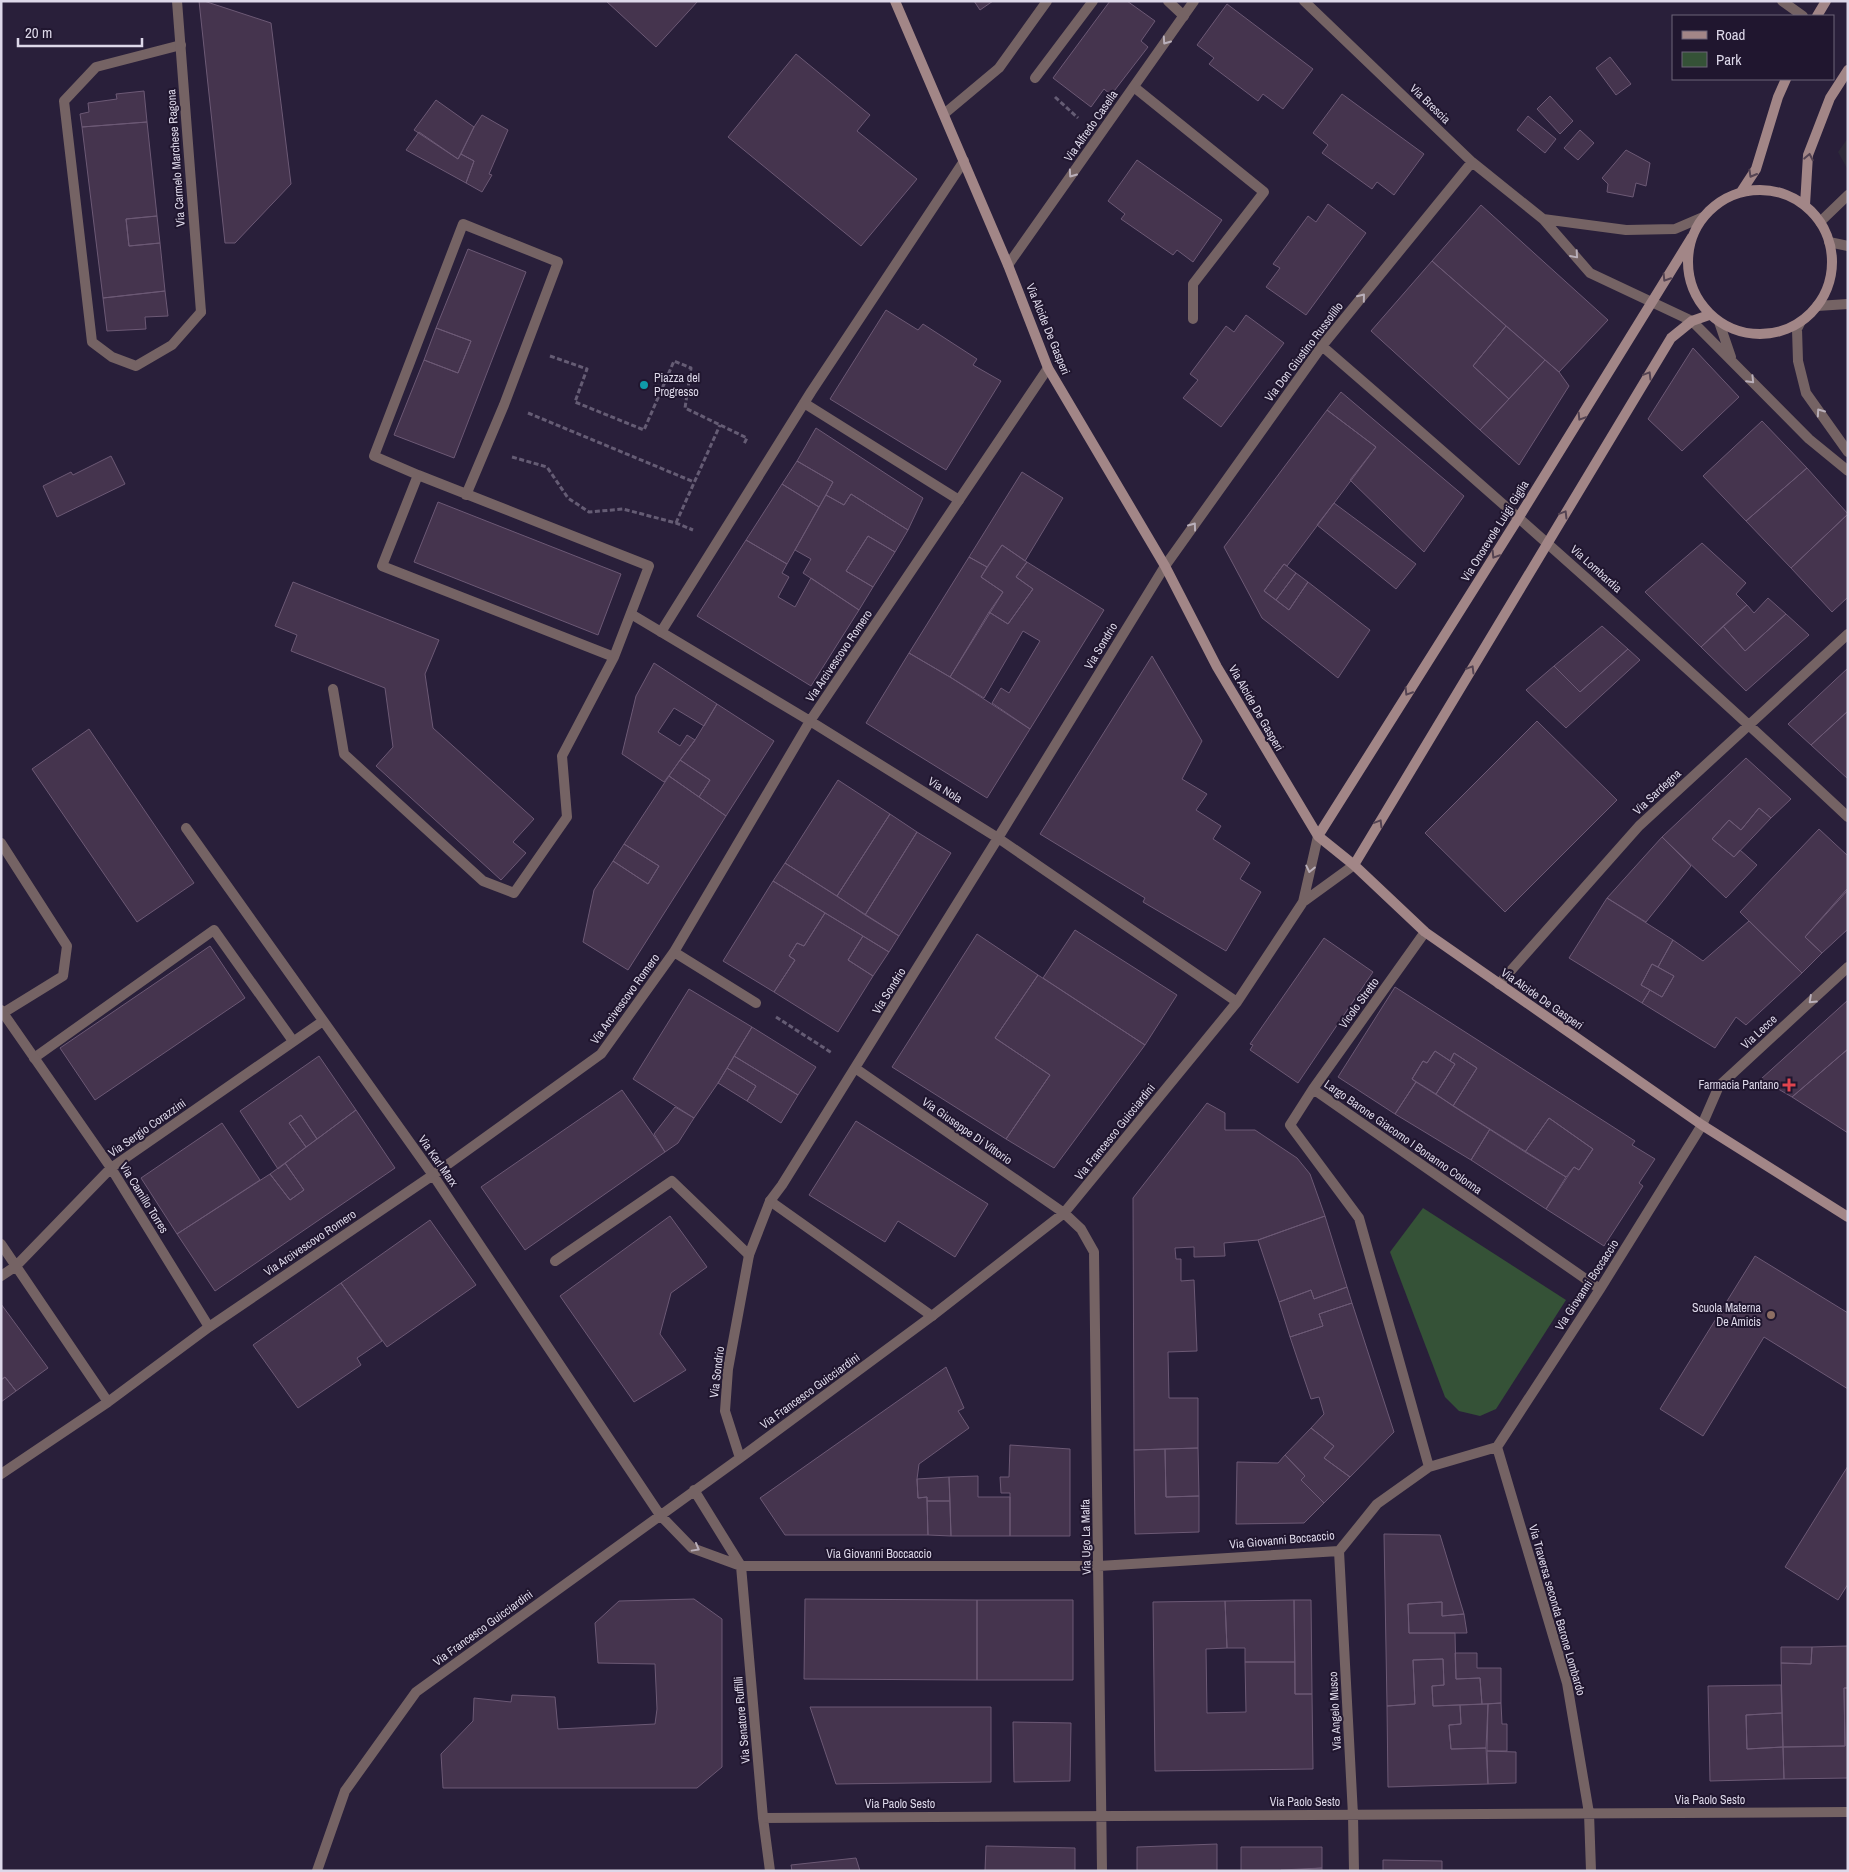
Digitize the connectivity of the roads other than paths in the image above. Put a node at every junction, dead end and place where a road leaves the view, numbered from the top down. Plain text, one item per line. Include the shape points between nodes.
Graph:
1 (177, 1) edge
2 (895, 1) edge
3 (1047, 1) edge
4 (1093, 1) edge
5 (1168, 1) edge
6 (1194, 1) edge
7 (1304, 1) edge
8 (1782, 1) edge
9 (1826, 1) edge
10 (1802, 15) edge
11 (1818, 15) edge
12 (1184, 16) junction
13 (180, 45) junction
14 (1848, 70) edge
15 (1035, 78) road end
16 (1786, 80) edge
17 (1134, 87) junction
18 (944, 114) junction
19 (964, 161) junction
20 (1472, 162) junction
21 (1741, 192) junction
22 (1848, 195) edge
23 (1804, 205) junction
24 (1703, 217) junction
25 (1543, 219) junction
26 (1820, 222) junction
27 (1692, 237) junction
28 (1829, 242) junction
29 (1848, 246) edge
30 (1008, 265) junction
31 (1652, 302) junction
32 (1848, 304) edge
33 (1817, 306) junction
34 (1710, 315) junction
35 (1193, 320) dead end
36 (1692, 321) junction
37 (1719, 322) junction
38 (1800, 323) junction
39 (1322, 346) junction
40 (1732, 360) junction
41 (1048, 368) junction
42 (804, 403) junction
43 (1848, 452) edge
44 (1848, 471) edge
45 (418, 475) junction
46 (466, 495) junction
47 (959, 500) junction
48 (1519, 517) junction
49 (1547, 542) junction
50 (1165, 566) junction
51 (630, 614) junction
52 (661, 632) junction
53 (1848, 634) edge
54 (614, 657) junction
55 (333, 690) dead end
56 (810, 721) junction
57 (1748, 724) junction
58 (1848, 817) edge
59 (186, 828) dead end
60 (1318, 836) junction
61 (998, 838) junction
62 (1, 843) edge
63 (1354, 865) junction
64 (1303, 902) junction
65 (1425, 932) junction
66 (674, 952) junction
67 (1848, 967) edge
68 (1499, 984) junction
69 (1237, 1002) junction
70 (756, 1003) road end
71 (2, 1012) edge
72 (323, 1021) junction
73 (293, 1041) junction
74 (34, 1058) junction
75 (856, 1068) junction
76 (1312, 1089) junction
77 (1702, 1125) junction
78 (111, 1168) junction
79 (433, 1175) junction
80 (770, 1201) junction
81 (1064, 1213) junction
82 (1848, 1217) edge
83 (1, 1244) edge
84 (749, 1255) junction
85 (555, 1261) dead end
86 (16, 1266) junction
87 (1, 1276) edge
88 (1600, 1289) junction
89 (932, 1316) junction
90 (209, 1327) junction
91 (108, 1402) junction
92 (1497, 1447) junction
93 (740, 1458) junction
94 (1429, 1467) junction
95 (1, 1474) edge
96 (694, 1490) junction
97 (660, 1515) junction
98 (1339, 1551) junction
99 (741, 1566) junction
100 (1100, 1566) junction
101 (1848, 1812) edge
102 (1589, 1813) junction
103 (1353, 1814) junction
104 (1102, 1816) junction
105 (763, 1818) junction
106 (317, 1871) edge
107 (770, 1871) edge
108 (1102, 1871) edge
109 (1354, 1871) edge
110 (1591, 1871) edge

1 - 13 street, Via Carmelo Marchese Ragona
2 - 18 main road, Via Alcide De Gasperi
3 - 18 street via 999,68
4 - 15 street
5 - 12 street
6 - 12 street, Via Alfredo Casella
7 - 20 street, Via Brescia
8 - 10 street
9 - 11 main road
12 -> 17 street, Via Alfredo Casella
13 - 13 street, Via Carmelo Marchese Ragona via 201,312 172,345 136,366 112,356 92,342 64,101 96,67
23 -> 14 main road via 1808,155 1830,98
16 -> 21 main road via 1756,169
17 -> 30 street, Via Alfredo Casella
17 - 35 street via 1264,192 1193,284
18 - 19 main road, Via Alcide De Gasperi
19 - 30 main road, Via Alcide De Gasperi
19 - 42 street
20 - 25 street, Via Brescia
39 -> 20 street, Via Don Giustino Russolillo
21 - 23 main road via 1763,190 1785,194
21 - 24 main road via 1720,202
22 - 26 street
23 - 26 main road
24 - 25 street via 1676,228 1626,230
24 - 27 main road
25 -> 31 street, Via Brescia via 1590,273
26 - 28 main road
27 -> 31 main road, Via Onorevole Luigi Giglia
27 - 34 main road via 1688,262 1691,286
28 - 29 street
28 - 33 main road via 1832,264 1828,287
30 - 41 main road, Via Alcide De Gasperi
31 - 36 street, Via Brescia
31 -> 48 main road, Via Onorevole Luigi Giglia
32 - 33 street
33 - 38 main road
34 - 36 main road
34 - 37 main road
36 - 40 street, Via Brescia
49 -> 36 main road via 1671,338
37 - 38 main road via 1738,331 1759,335
37 - 40 street
43 -> 38 street via 1806,393 1798,361 1797,329
39 - 48 street, Via Lombardia
50 -> 39 street, Via Don Giustino Russolillo
40 -> 44 street, Via Brescia via 1809,439
41 - 47 street, Via Arcivescovo Romero
41 - 50 main road, Via Alcide De Gasperi
42 - 47 street
42 - 52 street
45 - 46 street
45 - 46 street via 374,456 463,224 558,262 525,353
45 - 54 street via 382,566
46 - 51 street via 650,566
47 - 56 street, Via Arcivescovo Romero
48 - 49 street, Via Lombardia
48 -> 60 main road, Via Onorevole Luigi Giglia
49 - 57 street, Via Lombardia
63 -> 49 main road
50 - 60 main road, Via Alcide De Gasperi via 1218,667
50 - 61 street, Via Sondrio
51 - 52 street, Via Nola
51 - 54 street
52 - 56 street, Via Nola
53 - 57 street, Via Sardegna
54 - 55 street via 562,756 567,817 514,893 483,881 344,754
56 - 61 street, Via Nola
56 - 66 street, Via Arcivescovo Romero
57 - 58 street, Via Lombardia
57 - 68 street, Via Sardegna via 1639,826
59 - 72 street, Via Karl Marx
60 - 63 main road, Via Alcide De Gasperi
60 -> 64 street
61 - 69 street, Via Nola
61 - 75 street, Via Sondrio
62 - 71 street via 67,946 63,976
63 - 64 street
63 - 65 main road, Via Alcide De Gasperi
64 - 69 street, Via Francesco Guicciardini
65 - 68 main road, Via Alcide De Gasperi
65 - 76 street, Vicolo Stretto
66 - 70 street
66 - 79 street, Via Arcivescovo Romero via 601,1054
67 -> 77 street, Via Lecce via 1719,1086
68 - 77 main road, Via Alcide De Gasperi
69 - 81 street, Via Francesco Guicciardini
71 - 74 street, Via Camillo Torres
72 - 73 street, Via Sergio Corazzini
72 - 79 street, Via Karl Marx
73 - 74 street via 214,930
73 - 78 street, Via Sergio Corazzini
74 - 78 street, Via Camillo Torres
75 - 80 street, Via Sondrio
75 - 81 street, Via Giuseppe Di Vittorio
76 - 88 street, Largo Barone Giacomo I Bonanno Colonna
76 - 94 street, Largo Barone Giacomo I Bonanno Colonna via 1290,1125 1359,1218
77 - 82 main road, Via Alcide De Gasperi
77 - 88 street, Via Giovanni Boccaccio
78 - 86 street, Via Sergio Corazzini
78 - 90 street, Via Camillo Torres
79 - 90 street, Via Arcivescovo Romero
79 - 97 street, Via Karl Marx
80 - 84 street, Via Sondrio
80 - 89 street
81 - 89 street, Via Francesco Guicciardini
81 - 100 street, Via Ugo La Malfa via 1081,1229 1094,1252
83 - 86 street
84 - 85 street via 672,1181
84 - 93 street, Via Sondrio via 728,1369 726,1411
86 - 87 street, Via Sergio Corazzini
86 - 91 street
88 - 92 street, Via Giovanni Boccaccio
89 - 93 street, Via Francesco Guicciardini
90 - 91 street, Via Arcivescovo Romero
91 - 95 street, Via Arcivescovo Romero
92 - 94 street, Via Giovanni Boccaccio
92 - 102 street, Via Traversa seconda Barone Lombardo via 1567,1683
93 - 96 street, Via Francesco Guicciardini
94 - 98 street, Via Giovanni Boccaccio via 1377,1504
96 - 97 street, Via Francesco Guicciardini
96 - 99 street
97 -> 99 street, Via Karl Marx via 692,1548
97 - 106 street, Via Francesco Guicciardini via 416,1692 345,1791
98 - 100 street, Via Giovanni Boccaccio
98 - 103 street, Via Angelo Musco
99 - 100 street, Via Giovanni Boccaccio
99 - 105 street, Via Senatore Ruffilli
100 - 104 street, Via Ugo La Malfa
101 - 102 street, Via Paolo Sesto
102 - 103 street, Via Paolo Sesto
102 - 110 street, Via Traversa seconda Barone Lombardo
103 - 104 street, Via Paolo Sesto
103 - 109 street, Via Angelo Musco
104 - 105 street, Via Paolo Sesto
104 - 108 street, Via Ugo La Malfa
105 - 107 street, Via Senatore Ruffilli

